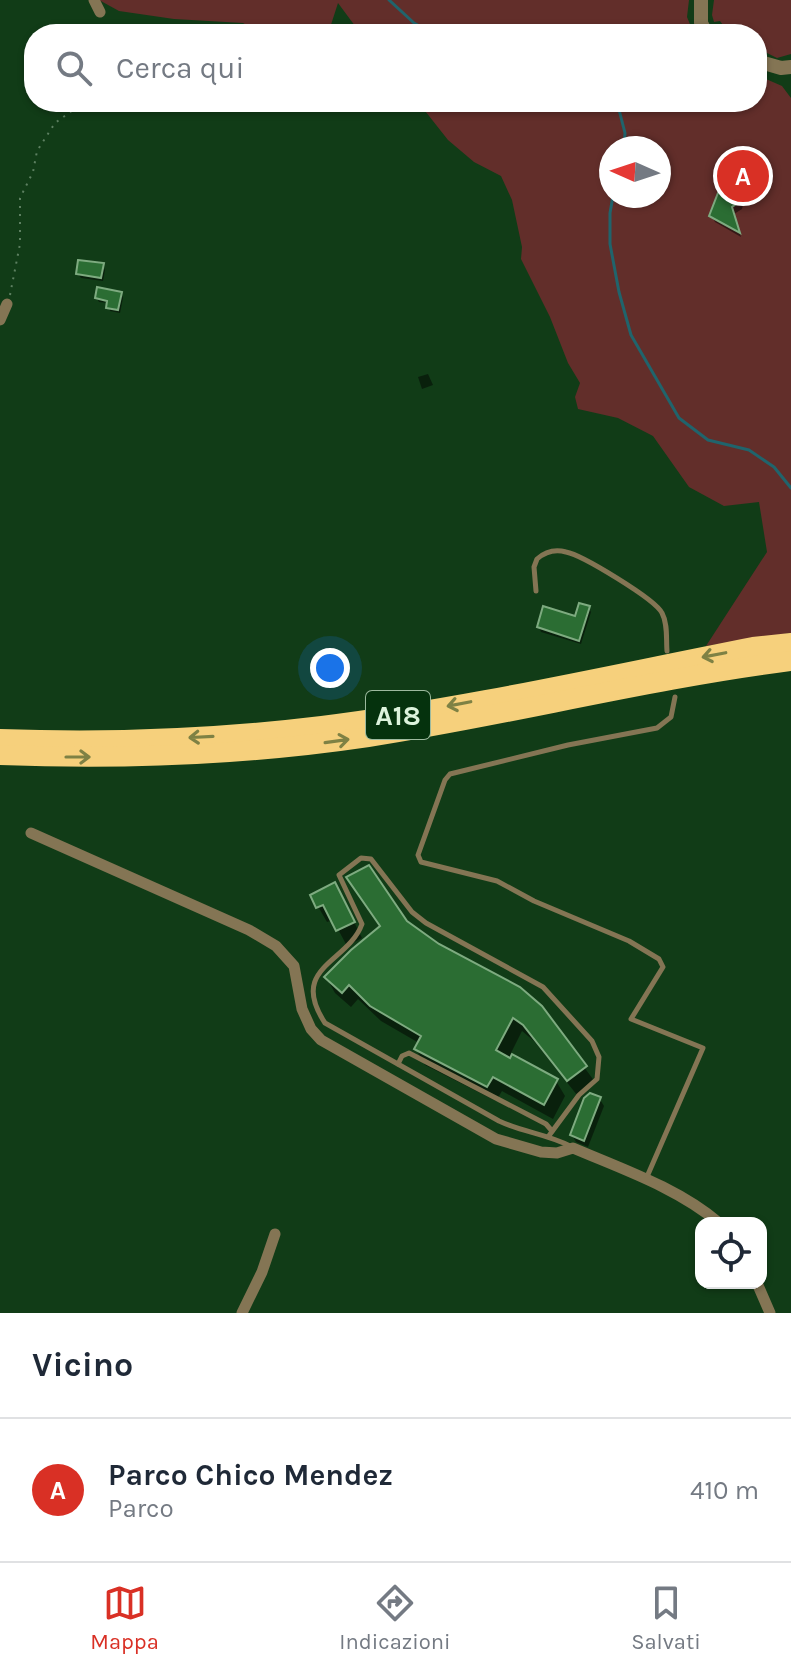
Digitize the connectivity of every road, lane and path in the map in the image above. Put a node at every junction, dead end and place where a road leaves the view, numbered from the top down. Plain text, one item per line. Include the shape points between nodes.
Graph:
1 (94, 0) edge
2 (701, 0) edge
3 (100, 12) dead end
4 (702, 24) edge
5 (767, 64) edge
6 (767, 67) edge
7 (791, 67) edge
8 (791, 82) edge
9 (70, 112) edge
10 (7, 304) joint
11 (0, 320) edge
12 (536, 591) dead end
13 (791, 643) edge
14 (791, 661) edge
15 (673, 673) junction
16 (645, 677) junction
17 (617, 682) junction
18 (0, 739) edge
19 (0, 755) edge
20 (31, 833) dead end
21 (398, 1064) junction
22 (552, 1131) junction
23 (548, 1137) junction
24 (573, 1148) junction
25 (646, 1180) junction
26 (712, 1217) edge
27 (275, 1234) dead end
28 (760, 1289) edge
29 (242, 1313) edge
30 (770, 1313) edge

1 - 3 street
2 - 4 street
5 - 7 street
6 - 8 street
9 - 10 path via 55,123 37,151 20,198 20,244
10 - 11 street
12 - 15 lane via 537,559 552,551 574,553 661,610
13 -> 15 highway, A18 via 753,647
14 - 15 highway, A18
15 - 16 lane
15 - 16 lane
15 - 17 highway, A18
15 - 25 lane via 671,717 657,728 450,774 418,855 421,862 505,885 659,959 663,967 631,1019 703,1048
16 - 17 lane
16 - 17 lane
17 -> 18 highway, A18 via 279,731 161,739
19 -> 17 highway, A18 via 161,756 280,748 420,728
20 - 24 street via 276,946 294,966 302,1009 321,1040 496,1139 541,1152
21 - 22 lane via 409,1053
21 - 22 lane via 325,1023 314,997 315,978 362,924 339,875 361,858 371,859 426,923 543,987 592,1041 599,1057 597,1079
21 - 23 lane via 499,1121
22 - 23 lane
23 - 24 lane
24 - 25 street
25 - 26 street
27 - 29 street
28 - 30 street

